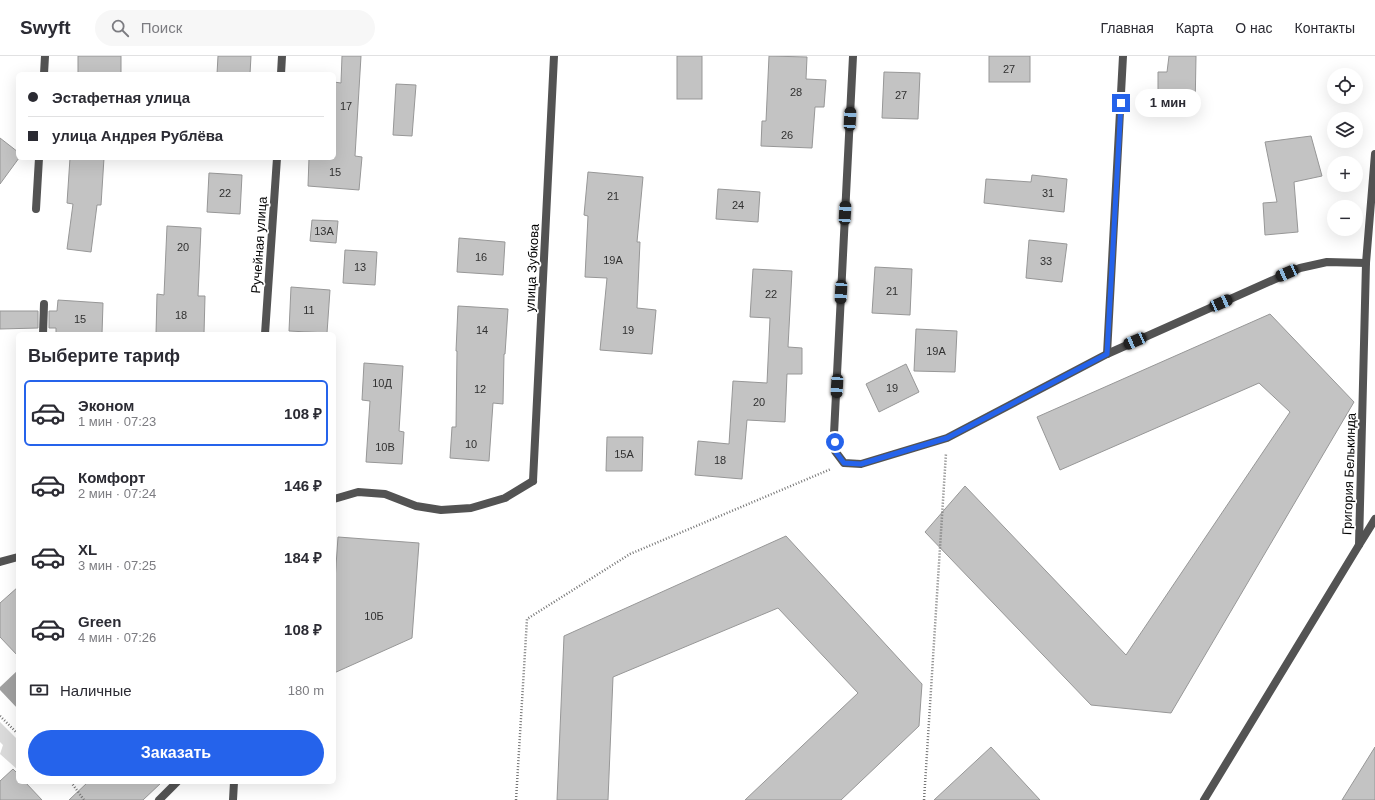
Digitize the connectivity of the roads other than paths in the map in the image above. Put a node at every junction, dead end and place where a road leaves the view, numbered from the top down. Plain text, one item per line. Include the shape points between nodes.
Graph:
1 (45, 56) edge
2 (282, 56) edge
3 (554, 56) edge
4 (853, 56) edge
5 (1123, 56) edge
6 (44, 72) edge
7 (281, 72) edge
8 (1375, 154) edge
9 (39, 160) edge
10 (277, 160) edge
11 (36, 209) dead end
12 (1366, 263) junction
13 (44, 304) dead end
14 (43, 332) edge
15 (265, 332) edge
16 (1107, 354) junction
17 (336, 498) edge
18 (1375, 519) edge
19 (1359, 545) junction
20 (16, 558) edge
21 (0, 562) edge
22 (175, 784) edge
23 (234, 784) edge
24 (159, 800) edge
25 (233, 800) edge
26 (1204, 800) edge

1 - 6 street
2 - 7 street
3 - 17 street, улица Зубкова via 533,481 506,498 471,508 441,510 416,506 385,494 358,492
4 - 16 street via 834,434 835,451 844,463 861,464 947,438
5 - 16 street
8 - 12 street, Григория Белькинда
9 - 11 street
10 - 15 street, Ручейная улица
12 - 16 street via 1327,262 1300,268
12 - 19 street, Григория Белькинда
13 - 14 street
18 - 19 street
19 - 26 street, Григория Белькинда
20 - 21 street
22 - 24 street
23 - 25 street

